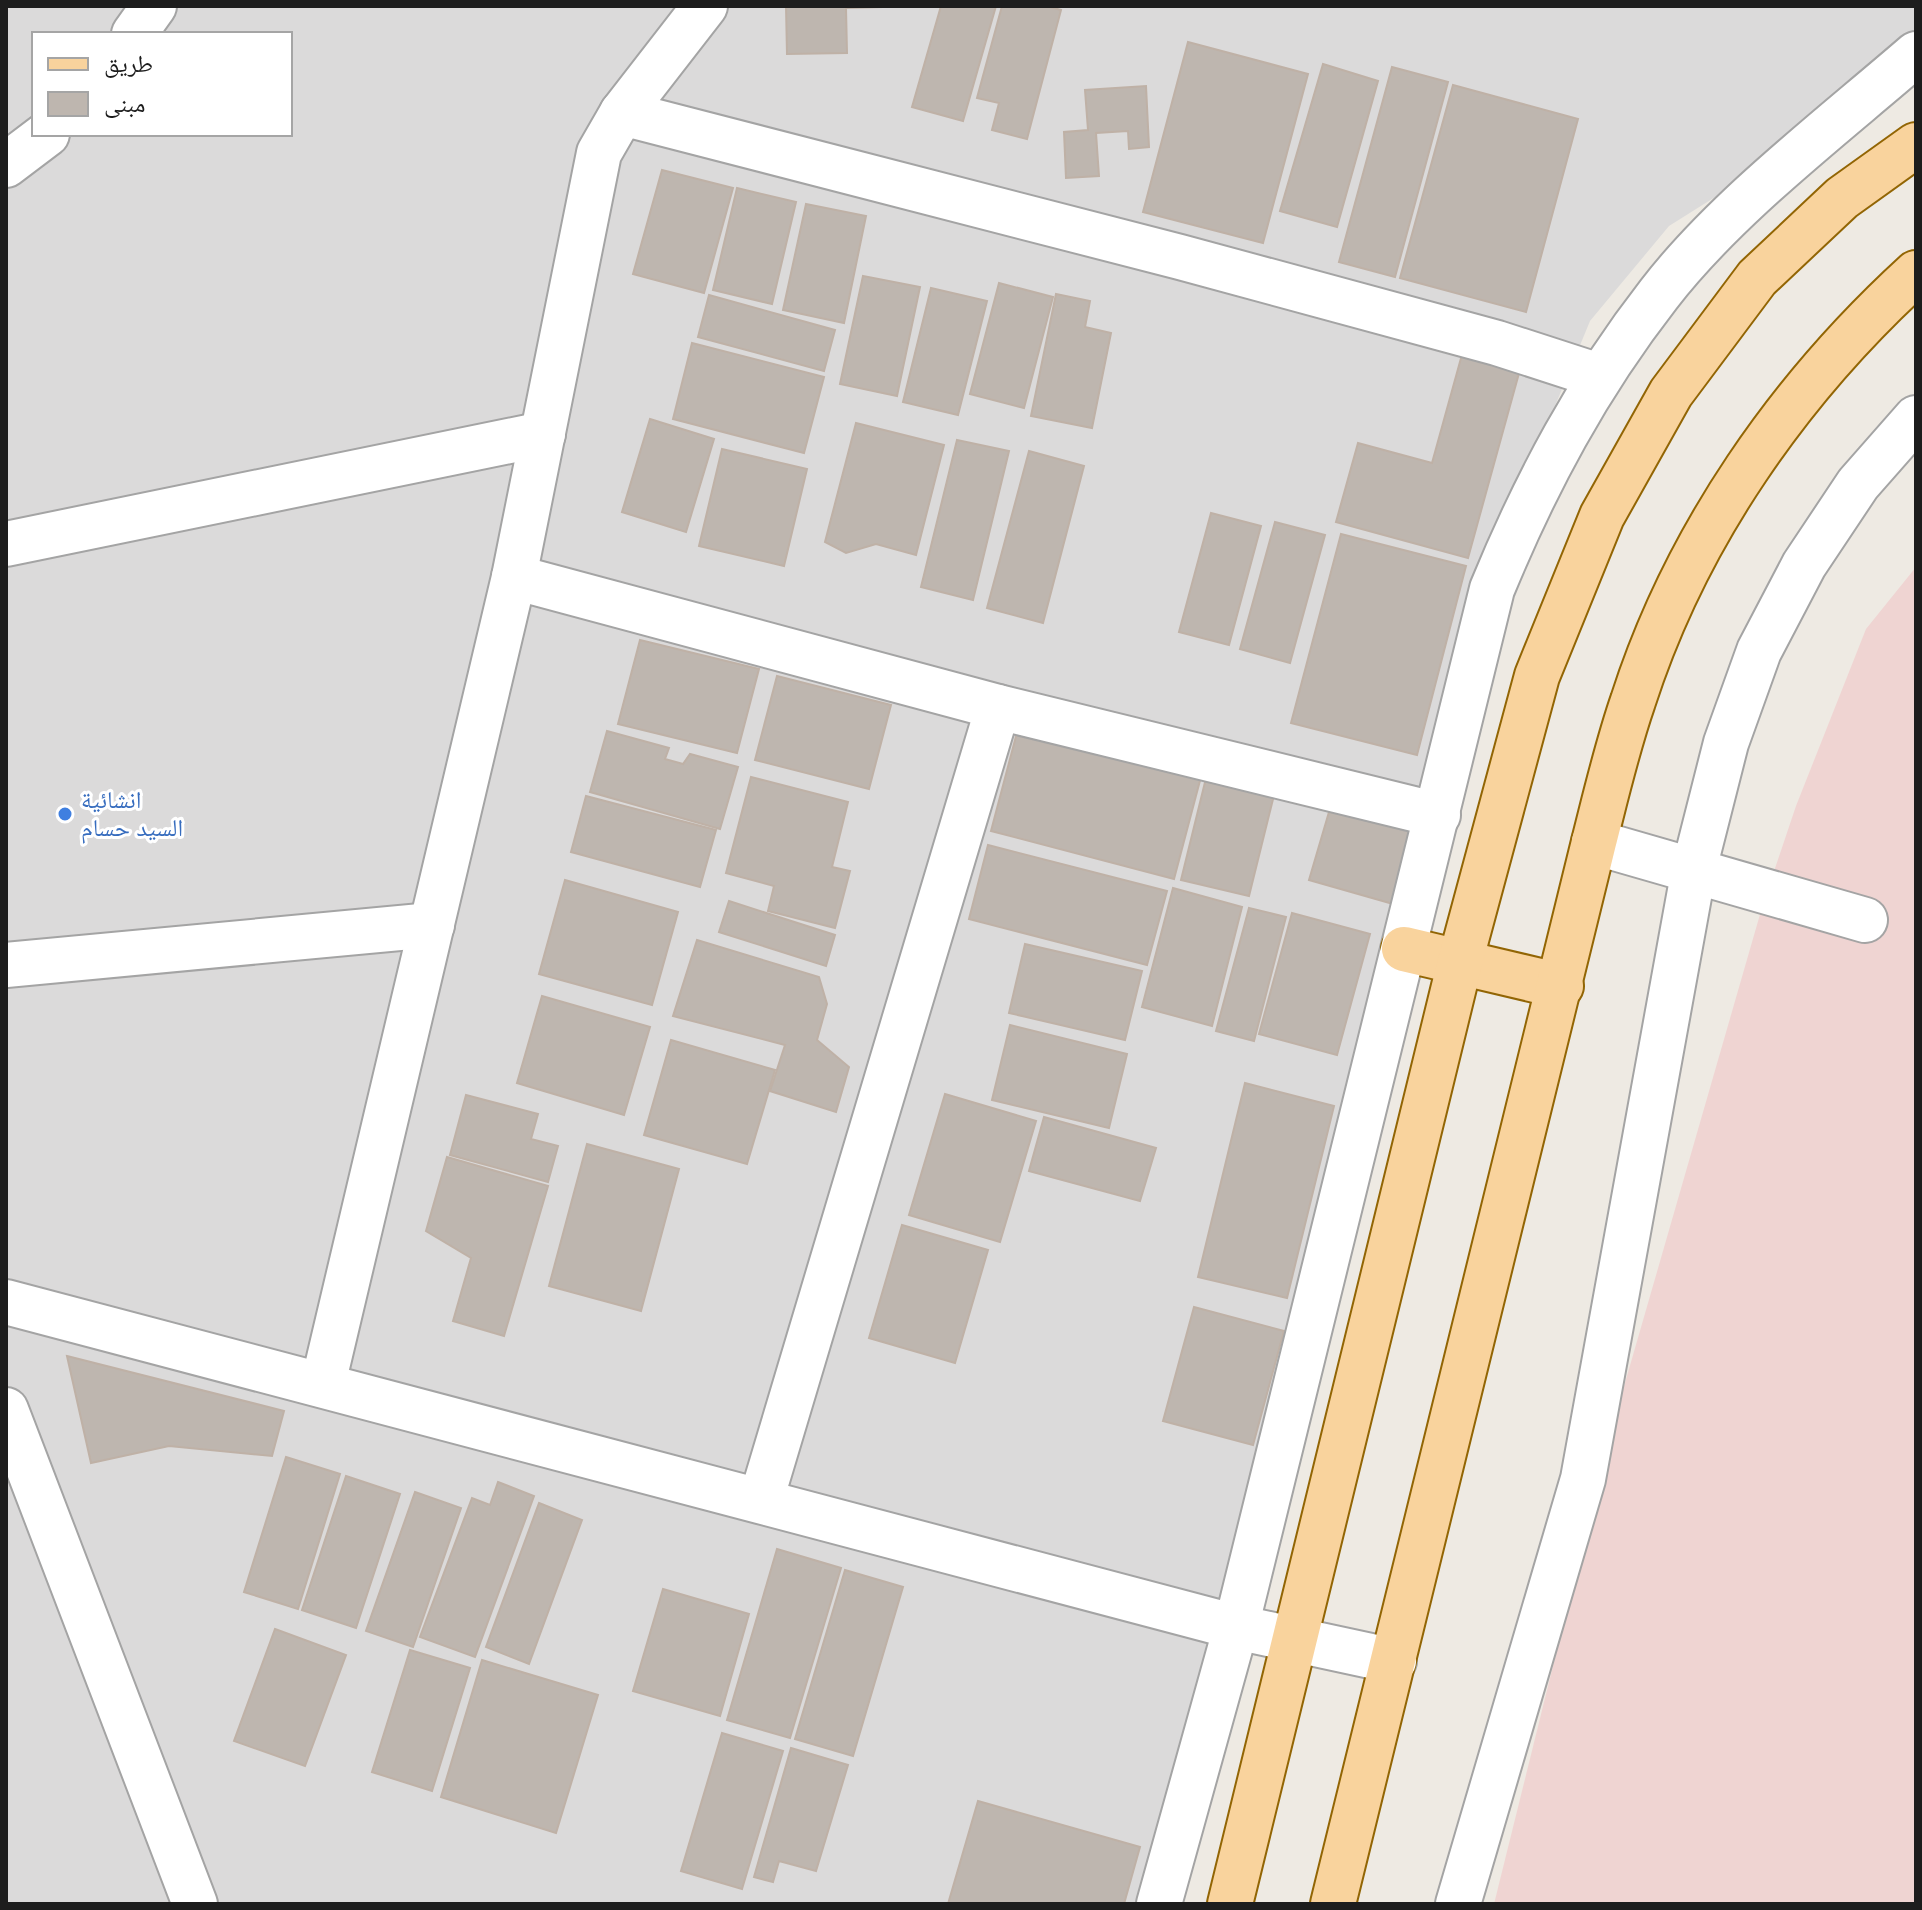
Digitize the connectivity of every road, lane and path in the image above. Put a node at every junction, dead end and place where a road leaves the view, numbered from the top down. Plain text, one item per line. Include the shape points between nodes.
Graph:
1 (154, 6) edge
2 (705, 6) edge
3 (135, 32) edge
4 (1916, 54) edge
5 (622, 113) junction
6 (44, 136) edge
7 (1916, 145) edge
8 (6, 165) edge
9 (1916, 273) edge
10 (1599, 376) junction
11 (1916, 418) edge
12 (543, 434) junction
13 (6, 544) edge
14 (514, 577) junction
15 (998, 707) junction
16 (1438, 815) junction
17 (1594, 842) junction
18 (1694, 869) junction
19 (1865, 920) dead end
20 (432, 925) junction
21 (1404, 949) junction
22 (1460, 962) junction
23 (6, 965) edge
24 (1561, 986) junction
25 (6, 1302) edge
26 (323, 1384) junction
27 (6, 1410) edge
28 (761, 1500) junction
29 (1236, 1627) junction
30 (1294, 1642) junction
31 (1394, 1661) junction
32 (195, 1904) edge
33 (1159, 1904) edge
34 (1230, 1904) edge
35 (1333, 1904) edge
36 (1458, 1904) edge

1 - 3 street
2 - 5 street
4 - 10 street via 1736,213 1660,292
5 - 10 street via 1195,261
5 - 12 street via 599,153
6 - 8 street
7 - 22 main road via 1842,198 1757,278 1671,393 1602,516 1537,676
9 - 17 main road via 1812,380 1719,512 1672,604 1633,699
10 - 16 street via 1527,505 1492,589
11 - 18 street via 1858,484 1804,565 1759,651 1726,743
12 - 13 street
12 - 14 street
14 - 15 street
14 - 20 street
15 - 16 street
15 - 28 street
16 - 21 street
17 - 18 street
17 - 24 main road
18 - 19 street
18 - 36 street via 1583,1479
20 - 23 street
20 - 26 street
21 - 22 main road
21 - 29 street
22 - 24 main road
22 - 30 main road
24 - 31 main road
25 - 26 street
26 - 28 street
27 - 32 street
28 - 29 street
29 - 30 street
29 - 33 street
30 - 31 street
30 - 34 main road
31 - 35 main road

